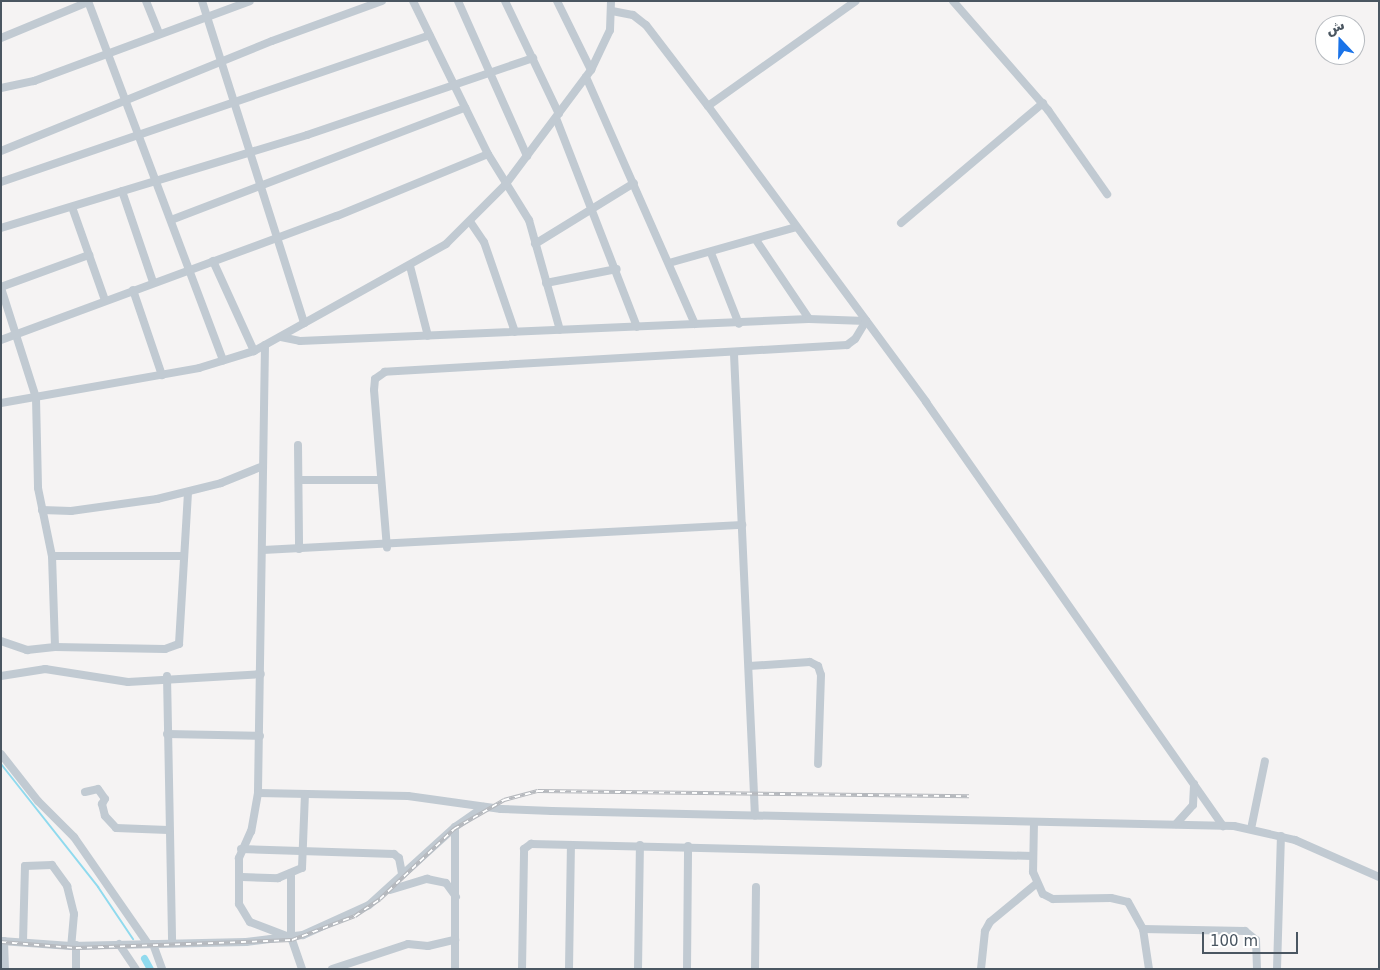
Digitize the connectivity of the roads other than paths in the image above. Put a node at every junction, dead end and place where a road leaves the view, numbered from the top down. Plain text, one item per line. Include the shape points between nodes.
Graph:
1 (146, 1) edge
2 (202, 1) edge
3 (250, 1) edge
4 (382, 1) edge
5 (413, 1) edge
6 (458, 1) edge
7 (505, 1) edge
8 (557, 1) edge
9 (611, 1) edge
10 (856, 1) edge
11 (953, 1) edge
12 (88, 2) edge
13 (612, 12) junction
14 (208, 16) junction
15 (159, 33) junction
16 (430, 36) junction
17 (1, 38) edge
18 (109, 53) junction
19 (533, 58) junction
20 (223, 60) junction
21 (592, 70) junction
22 (490, 73) junction
23 (586, 77) junction
24 (454, 85) junction
25 (1, 88) edge
26 (126, 99) junction
27 (235, 103) junction
28 (1043, 103) junction
29 (708, 106) junction
30 (466, 108) junction
31 (557, 116) junction
32 (140, 137) junction
33 (1, 151) edge
34 (251, 151) junction
35 (488, 154) junction
36 (527, 156) junction
37 (156, 181) junction
38 (1, 182) edge
39 (634, 183) junction
40 (261, 184) junction
41 (505, 186) junction
42 (122, 191) junction
43 (1107, 194) dead end
44 (72, 207) junction
45 (593, 208) junction
46 (171, 220) junction
47 (471, 223) junction
48 (901, 223) dead end
49 (1, 228) edge
50 (796, 228) junction
51 (277, 236) junction
52 (756, 240) junction
53 (535, 244) junction
54 (711, 253) junction
55 (89, 255) junction
56 (213, 261) junction
57 (669, 263) junction
58 (410, 266) junction
59 (189, 269) junction
60 (617, 269) junction
61 (153, 282) junction
62 (546, 283) junction
63 (1, 287) edge
64 (133, 290) junction
65 (105, 300) junction
66 (809, 319) junction
67 (866, 321) junction
68 (304, 323) junction
69 (695, 324) junction
70 (739, 324) junction
71 (637, 327) junction
72 (560, 330) junction
73 (515, 332) junction
74 (16, 334) junction
75 (428, 336) junction
76 (281, 337) junction
77 (1, 340) edge
78 (265, 345) junction
79 (254, 351) junction
80 (734, 354) junction
81 (223, 361) junction
82 (162, 375) junction
83 (36, 398) junction
84 (1, 403) edge
85 (298, 445) dead end
86 (264, 466) junction
87 (299, 480) junction
88 (381, 480) junction
89 (188, 493) junction
90 (42, 510) junction
91 (742, 525) junction
92 (387, 547) junction
93 (299, 549) junction
94 (263, 550) junction
95 (52, 556) junction
96 (184, 556) junction
97 (1, 641) edge
98 (54, 647) junction
99 (749, 666) junction
100 (261, 674) junction
101 (1, 676) edge
102 (167, 676) junction
103 (167, 734) junction
104 (260, 736) junction
105 (1, 754) edge
106 (1265, 761) dead end
107 (818, 764) dead end
108 (1194, 782) junction
109 (85, 792) dead end
110 (258, 793) junction
111 (305, 794) junction
112 (484, 807) junction
113 (755, 816) junction
114 (1034, 822) junction
115 (1176, 824) junction
116 (1223, 826) junction
117 (455, 827) junction
118 (1251, 829) junction
119 (168, 830) junction
120 (1281, 836) junction
121 (571, 845) junction
122 (640, 845) junction
123 (688, 846) junction
124 (241, 849) junction
125 (302, 853) junction
126 (1033, 856) junction
127 (402, 874) junction
128 (291, 876) junction
129 (242, 877) junction
130 (1379, 877) edge
131 (1036, 884) junction
132 (756, 887) dead end
133 (386, 892) junction
134 (456, 897) junction
135 (1143, 929) junction
136 (291, 937) junction
137 (456, 940) junction
138 (2, 941) edge
139 (23, 942) junction
140 (172, 943) junction
141 (119, 944) junction
142 (151, 944) junction
143 (74, 946) junction
144 (5, 969) edge
145 (76, 969) edge
146 (136, 969) edge
147 (162, 969) edge
148 (302, 969) edge
149 (332, 969) edge
150 (455, 969) edge
151 (522, 969) edge
152 (569, 969) edge
153 (638, 969) edge
154 (687, 969) edge
155 (755, 969) edge
156 (981, 969) edge
157 (1148, 969) edge
158 (1257, 969) edge
159 (1277, 969) edge

1 - 15 street
2 - 14 street
3 - 14 street
4 - 20 street
5 - 16 street
6 - 22 street
7 - 19 street
8 - 21 street
9 - 13 street
10 - 29 street
11 - 28 street
12 - 17 street
12 - 18 street
13 - 21 street via 606,44
13 - 29 street via 633,15 646,25
14 - 15 street
14 - 20 street
15 - 18 street
16 - 24 street
16 - 27 street
18 - 25 street via 34,81
18 - 26 street
19 - 22 street
19 - 31 street
20 - 26 street
20 - 27 street
21 - 23 street
22 - 24 street
22 - 36 street
23 - 31 street
23 - 39 street
24 - 30 street
24 - 34 street
26 - 32 street
26 - 33 street
27 - 32 street
27 - 34 street
28 - 43 street
28 - 48 street
29 - 50 street
30 - 35 street
30 - 40 street
31 - 36 street
31 - 45 street
32 - 37 street
32 - 38 street
34 - 37 street
34 - 40 street
35 - 41 street
35 - 51 street
36 - 41 street
37 - 42 street
37 - 46 street
39 - 45 street
39 - 57 street
40 - 46 street
40 - 51 street
41 - 47 street
41 - 53 street via 529,220
42 - 44 street
42 - 61 street
44 - 49 street
44 - 55 street
45 - 53 street
45 - 60 street
46 - 59 street
47 - 58 street
47 - 73 street via 484,242
50 - 52 street
50 - 67 street
51 - 56 street
51 - 68 street
52 - 54 street
52 - 66 street
53 - 62 street
54 - 57 street
54 - 70 street
55 - 63 street
55 - 65 street
56 - 59 street
56 - 79 street
57 - 69 street
58 - 68 street
58 - 75 street
59 - 61 street
59 - 81 street
60 - 62 street
60 - 71 street
61 - 64 street
62 - 72 street
63 - 74 street
64 - 65 street
64 - 82 street
65 - 74 street
66 - 67 street
66 - 70 street
67 - 80 street via 855,339 847,345
67 - 108 street
68 - 76 street
69 - 70 street
69 - 71 street
71 - 72 street
72 - 73 street
73 - 75 street
74 - 77 street
74 - 83 street
75 - 76 street via 300,341
76 - 78 street
78 - 79 street
78 - 86 street
79 - 81 street
80 - 88 street via 385,372 374,384
80 - 91 street
81 - 82 street
82 - 83 street
83 - 84 street
83 - 90 street
85 - 87 street
86 - 89 street
86 - 94 street
87 - 88 street
87 - 93 street
88 - 92 street
89 - 90 street via 71,511
89 - 96 street
90 - 95 street
91 - 92 street
91 - 99 street
92 - 93 street
93 - 94 street
94 - 100 street
95 - 96 street
95 - 98 street
96 - 98 street via 179,644 165,649
97 - 98 street via 19,650
99 - 107 street via 810,662 818,666 821,675
99 - 113 street
100 - 102 street
100 - 104 street
101 - 102 street via 45,669 121,681
102 - 103 street
103 - 104 street
103 - 119 street
104 - 110 street
105 - 142 street via 38,801 74,836
106 - 118 street
108 - 115 street via 1193,805
108 - 116 street
109 - 119 street via 98,789 105,799 102,804 105,816 116,828
110 - 111 street
110 - 124 street via 251,830
111 - 112 street via 408,796
111 - 125 street
112 - 113 street
112 - 117 street
113 - 114 street
114 - 115 street
114 - 126 street
115 - 116 street
116 - 118 street
117 - 127 street
117 - 134 street
118 - 120 street
119 - 140 street via 172,830
120 - 130 street
120 - 159 street
121 - 122 street
121 - 151 street via 531,844 524,849
121 - 152 street
122 - 123 street
122 - 153 street
123 - 126 street
123 - 154 street
124 - 125 street
124 - 129 street
125 - 127 street via 394,854 399,858
125 - 128 street via 302,868
126 - 131 street
127 - 133 street
128 - 129 street
128 - 136 street
129 - 136 street via 239,904 245,917 259,926
131 - 135 street via 1043,894 1053,899 1122,899 1137,913
131 - 156 street via 990,922 985,930
132 - 155 street
133 - 134 street via 410,881 427,879 446,884
133 - 136 street via 335,924
134 - 137 street
135 - 157 street
135 - 158 street via 1245,930 1256,940
136 - 140 street
136 - 148 street
137 - 149 street via 428,946 408,944
137 - 150 street
138 - 139 street
138 - 144 street
139 - 143 street
139 - 143 street via 26,866 52,865 67,886 74,914
140 - 142 street
141 - 142 street
141 - 143 street
141 - 146 street
142 - 147 street
143 - 145 street

